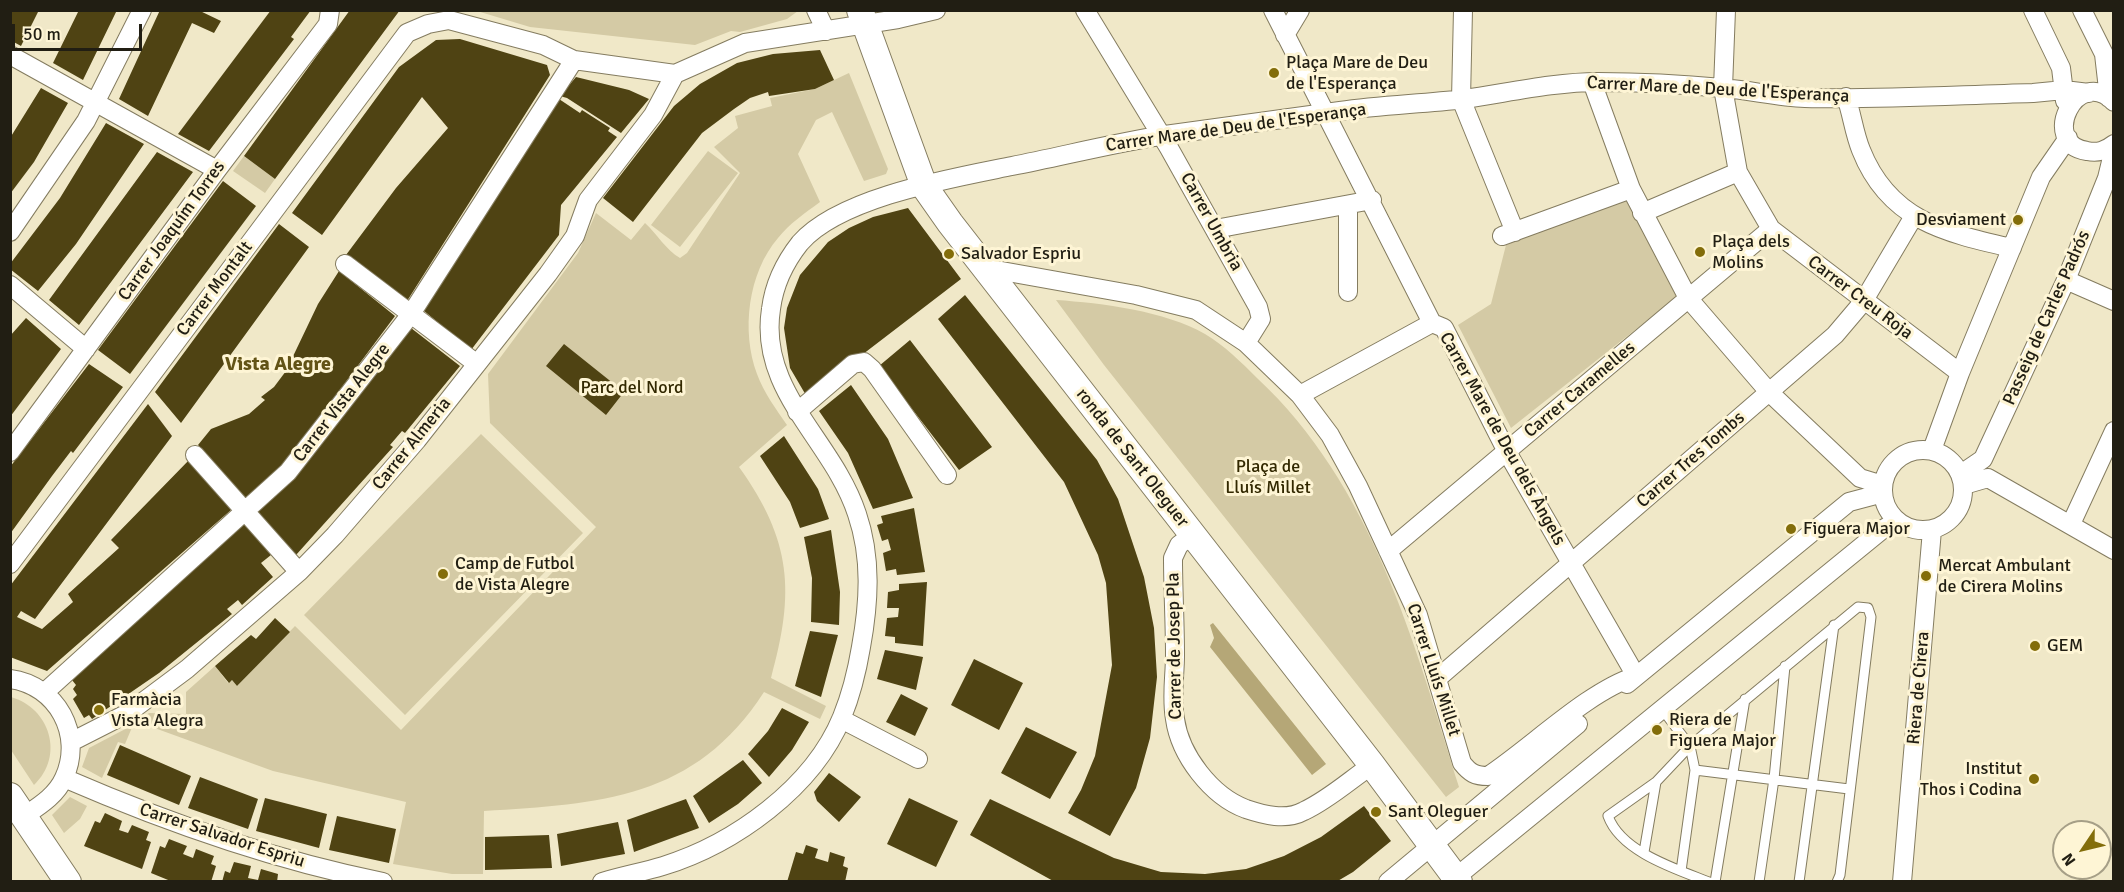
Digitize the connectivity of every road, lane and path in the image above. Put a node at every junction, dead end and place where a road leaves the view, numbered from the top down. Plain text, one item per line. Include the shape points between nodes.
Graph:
1 (142, 10) edge
2 (330, 10) edge
3 (816, 10) edge
4 (936, 10) edge
5 (1085, 10) edge
6 (1273, 10) edge
7 (1300, 10) edge
8 (1463, 10) edge
9 (1726, 10) edge
10 (2033, 10) edge
11 (2082, 10) edge
12 (862, 17) edge
13 (826, 30) junction
14 (1285, 35) junction
15 (10, 55) edge
16 (574, 60) junction
17 (675, 74) junction
18 (1592, 82) junction
19 (1723, 88) junction
20 (2064, 90) junction
21 (2089, 93) junction
22 (1846, 97) junction
23 (1461, 99) junction
24 (2111, 100) edge
25 (96, 102) junction
26 (2067, 109) junction
27 (1326, 114) junction
28 (1162, 136) junction
29 (2068, 138) junction
30 (2114, 144) edge
31 (2114, 149) edge
32 (217, 170) junction
33 (1738, 172) junction
34 (924, 186) junction
35 (1631, 189) junction
36 (1372, 200) junction
37 (1348, 206) junction
38 (1642, 213) junction
39 (1914, 216) junction
40 (1215, 229) junction
41 (1771, 229) junction
42 (10, 232) edge
43 (2012, 248) junction
44 (345, 264) dead end
45 (985, 268) junction
46 (2066, 280) junction
47 (10, 285) edge
48 (1348, 292) dead end
49 (1688, 298) junction
50 (2114, 301) edge
51 (1863, 302) junction
52 (411, 314) junction
53 (1432, 323) junction
54 (1246, 343) junction
55 (86, 349) junction
56 (477, 364) junction
57 (1960, 373) junction
58 (1769, 392) junction
59 (1300, 395) junction
60 (797, 412) junction
61 (2114, 431) edge
62 (1932, 450) junction
63 (10, 452) edge
64 (1507, 452) junction
65 (195, 454) dead end
66 (947, 475) dead end
67 (1962, 480) junction
68 (1883, 489) junction
69 (246, 512) junction
70 (1897, 521) junction
71 (2071, 524) junction
72 (1932, 530) junction
73 (1192, 535) junction
74 (2114, 550) edge
75 (1388, 551) junction
76 (10, 564) edge
77 (1571, 565) junction
78 (299, 572) junction
79 (1834, 625) junction
80 (1785, 666) junction
81 (1636, 676) junction
82 (1438, 678) junction
83 (10, 680) edge
84 (45, 692) junction
85 (1745, 699) junction
86 (1662, 709) junction
87 (842, 719) junction
88 (71, 742) junction
89 (1690, 746) junction
90 (918, 759) dead end
91 (1372, 765) junction
92 (1695, 770) junction
93 (1733, 774) junction
94 (64, 778) junction
95 (1774, 779) junction
96 (1656, 782) junction
97 (1813, 784) junction
98 (1849, 789) junction
99 (17, 806) edge
100 (1432, 846) junction
101 (1644, 852) junction
102 (1681, 871) junction
103 (667, 874) edge
104 (1458, 880) edge
105 (68, 882) edge
106 (384, 882) edge
107 (602, 882) edge
108 (1388, 882) edge
109 (1709, 882) edge
110 (1715, 882) edge
111 (1759, 882) edge
112 (1799, 882) edge
113 (1837, 882) edge
114 (1902, 882) edge

1 - 25 street
2 - 32 street, Carrer Joaquím Torres via 328,24
3 - 13 street
4 - 12 street
5 - 28 street, Carrer Umbria
6 - 14 street, Carrer Mare de Deu dels Àngels
7 - 14 street
8 - 23 street
9 - 19 street, Carrer Creu Roja
10 - 20 street via 2057,57
11 - 24 street via 2104,54
12 - 13 street
12 - 34 street, ronda de Sant Oleguer
13 - 17 street via 744,43
14 - 27 street, Carrer Mare de Deu dels Àngels
15 - 25 street
16 - 17 street
16 - 52 street, Carrer Vista Alegre
16 - 76 street, Carrer Montalt via 543,45 449,20 407,33
17 - 56 street, Carrer Almeria via 653,115 588,201 575,236
18 - 19 street, Carrer Mare de Deu de l'Esperança
18 - 23 street, Carrer Mare de Deu de l'Esperança
18 - 35 street
19 - 22 street, Carrer Mare de Deu de l'Esperança via 1801,98
19 - 33 street, Carrer Creu Roja
20 - 21 street, Carrer Mare de Deu de l'Esperança
20 - 22 street, Carrer Mare de Deu de l'Esperança
20 - 26 street
21 - 24 street, Carrer Mare de Deu de l'Esperança
21 - 26 street via 2079,96
22 - 39 street via 1861,151 1882,188
23 - 27 street, Carrer Mare de Deu de l'Esperança
23 - 35 street via 1509,234
25 - 32 street
25 - 42 street via 45,186
26 - 29 street via 2064,119
27 - 28 street, Carrer Mare de Deu de l'Esperança
27 - 36 street, Carrer Mare de Deu dels Àngels
28 - 34 street, Carrer Mare de Deu de l'Esperança
28 - 40 street, Carrer Umbria
29 - 30 street via 2084,151 2098,152
29 - 43 street via 2041,177
31 - 46 street, Passeig de Carles Padrós via 2107,178
32 - 55 street, Carrer Joaquím Torres
33 - 38 street
33 - 41 street, Carrer Creu Roja
34 - 45 street, ronda de Sant Oleguer
34 - 60 street via 857,206 825,222 802,241 783,268 773,294 769,338 771,358
35 - 38 street
36 - 37 street
36 - 53 street, Carrer Mare de Deu dels Àngels
37 - 40 street
37 - 48 street
38 - 49 street
39 - 43 street via 1937,229
39 - 51 street, Carrer Tres Tombs
40 - 54 street, Carrer Umbria via 1258,307 1261,319
41 - 49 street, Carrer Caramelles
41 - 51 street, Carrer Creu Roja
43 - 57 street
44 - 52 street
45 - 54 street, Carrer Lluís Millet via 1196,310
45 - 73 street, ronda de Sant Oleguer
46 - 50 street
46 - 67 street, Passeig de Carles Padrós via 1983,459
47 - 55 street
49 - 58 street
49 - 64 street, Carrer Caramelles
51 - 57 street, Carrer Creu Roja
51 - 58 street, Carrer Tres Tombs via 1835,335
52 - 56 street
52 - 69 street, Carrer Vista Alegre via 288,472
53 - 59 street
53 - 64 street, Carrer Mare de Deu dels Àngels via 1444,328
54 - 59 street, Carrer Lluís Millet
55 - 63 street, Carrer Joaquím Torres
56 - 78 street, Carrer Almeria via 374,491
57 - 62 street
58 - 68 street via 1860,478
58 - 77 street, Carrer Tres Tombs
59 - 75 street, Carrer Lluís Millet via 1335,445
60 - 66 street via 853,364 864,362
60 - 87 street via 844,482 865,547 869,588 865,624
61 - 71 street
62 - 67 street via 1949,459
62 - 68 street via 1912,451 1894,461
64 - 75 street, Carrer Caramelles
64 - 77 street, Carrer Mare de Deu dels Àngels
65 - 69 street
67 - 71 street via 1988,478
67 - 72 street via 1963,497 1953,518
68 - 70 street via 1888,511
68 - 81 street via 1849,501
69 - 78 street
69 - 84 street, Carrer Vista Alegre
70 - 72 street via 1914,530
70 - 86 street
71 - 74 street
72 - 114 street, Riera de Cirera
73 - 91 street, ronda de Sant Oleguer
73 - 91 street, Carrer de Josep Pla via 1179,545 1173,558 1173,692 1179,738 1204,778 1241,807 1264,815 1286,816 1303,812
75 - 82 street, Carrer Lluís Millet via 1418,615
77 - 81 street, Carrer Mare de Deu dels Àngels
77 - 82 street, Carrer Tres Tombs
78 - 88 street, Carrer Almeria via 187,669 128,713
79 - 80 lane
79 - 97 lane
79 - 98 lane via 1858,607 1868,608 1871,617
80 - 85 lane
80 - 95 lane
81 - 82 street, Carrer Lluís Millet via 1603,692 1488,776 1470,773 1462,763
81 - 100 street
83 - 84 street via 31,683
84 - 88 street via 62,715
85 - 89 lane
85 - 93 lane
86 - 89 lane
86 - 104 street
87 - 90 street
87 - 103 street via 823,751 777,802
88 - 94 street
89 - 92 lane
89 - 96 lane
91 - 100 street, ronda de Sant Oleguer
92 - 93 lane
92 - 102 lane
93 - 95 lane
93 - 110 lane
94 - 99 street via 53,794
94 - 106 street, Carrer Salvador Espriu via 179,825 266,854
95 - 97 lane
95 - 111 lane
96 - 101 lane
96 - 101 lane via 1608,816 1616,833
97 - 98 lane
97 - 112 lane
98 - 113 lane
99 - 105 street
100 - 104 street, ronda de Sant Oleguer
100 - 108 street
101 - 102 lane
102 - 109 lane
103 - 107 street

